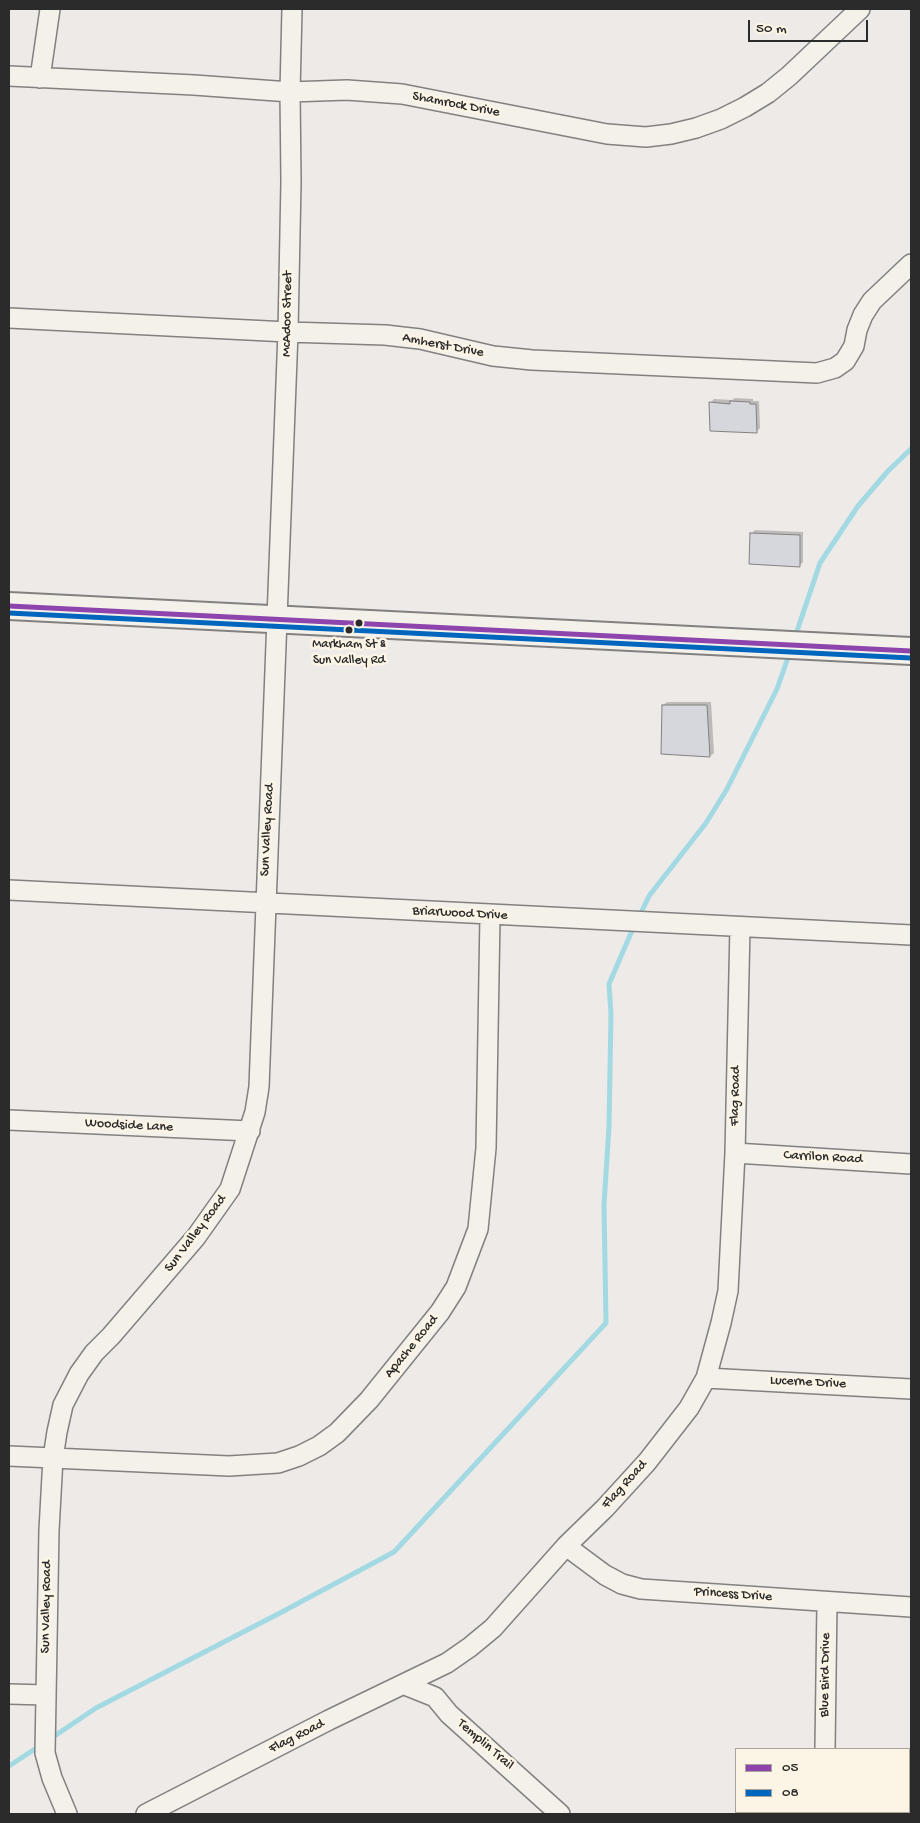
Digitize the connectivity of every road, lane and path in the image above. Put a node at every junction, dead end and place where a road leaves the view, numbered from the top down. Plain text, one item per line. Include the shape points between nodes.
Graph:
1 (50, 9) edge
2 (292, 9) edge
3 (860, 9) edge
4 (9, 76) edge
5 (40, 78) junction
6 (290, 92) junction
7 (911, 264) edge
8 (9, 318) edge
9 (288, 332) junction
10 (9, 606) edge
11 (278, 619) junction
12 (911, 652) edge
13 (9, 890) edge
14 (265, 904) junction
15 (490, 916) junction
16 (740, 927) junction
17 (911, 935) edge
18 (9, 1120) edge
19 (250, 1131) junction
20 (735, 1153) junction
21 (911, 1164) edge
22 (706, 1378) junction
23 (911, 1389) edge
24 (9, 1456) edge
25 (53, 1458) junction
26 (566, 1546) junction
27 (827, 1602) junction
28 (911, 1607) edge
29 (405, 1684) junction
30 (9, 1694) edge
31 (46, 1695) junction
32 (825, 1748) edge
33 (67, 1814) edge
34 (146, 1814) edge
35 (560, 1814) edge

1 - 5 street
2 - 6 street, McAdoo Street
3 - 6 street, Shamrock Drive via 768,93 721,119 671,134 646,137 606,134 402,94 347,90
4 - 5 street, Shamrock Drive
5 - 6 street, Shamrock Drive
6 - 9 street, McAdoo Street
7 - 9 street, Amherst Drive via 872,301 845,361 817,373 532,360 493,356 420,339
8 - 9 street, Amherst Drive
9 - 11 street, McAdoo Street
10 - 11 main road
11 - 12 main road
11 - 14 street, Sun Valley Road
13 - 14 street, Briarwood Drive
14 - 15 street, Briarwood Drive
14 - 19 street, Sun Valley Road via 259,1087
15 - 16 street, Briarwood Drive
15 - 25 street, Apache Road via 487,1129 478,1229 456,1287 421,1337 337,1433 300,1456 278,1463 229,1466
16 - 17 street, Briarwood Drive
16 - 20 street, Flag Road
18 - 19 street, Woodside Lane
19 - 25 street, Sun Valley Road via 230,1189 196,1237 79,1374 63,1405
20 - 21 street, Carrilon Road
20 - 22 street, Flag Road via 728,1291
22 - 23 street, Lucerne Drive
22 - 26 street, Flag Road via 689,1408 647,1462
24 - 25 street, Apache Road
25 - 31 street, Sun Valley Road via 48,1530
26 - 27 street, Princess Drive via 606,1575 641,1589
26 - 29 street, Flag Road via 493,1628 447,1663
27 - 28 street, Princess Drive
27 - 32 street, Blue Bird Drive
29 - 34 street, Flag Road
29 - 35 street, Templin Trail via 435,1697 449,1714
30 - 31 street
31 - 33 street, Sun Valley Road via 46,1753

